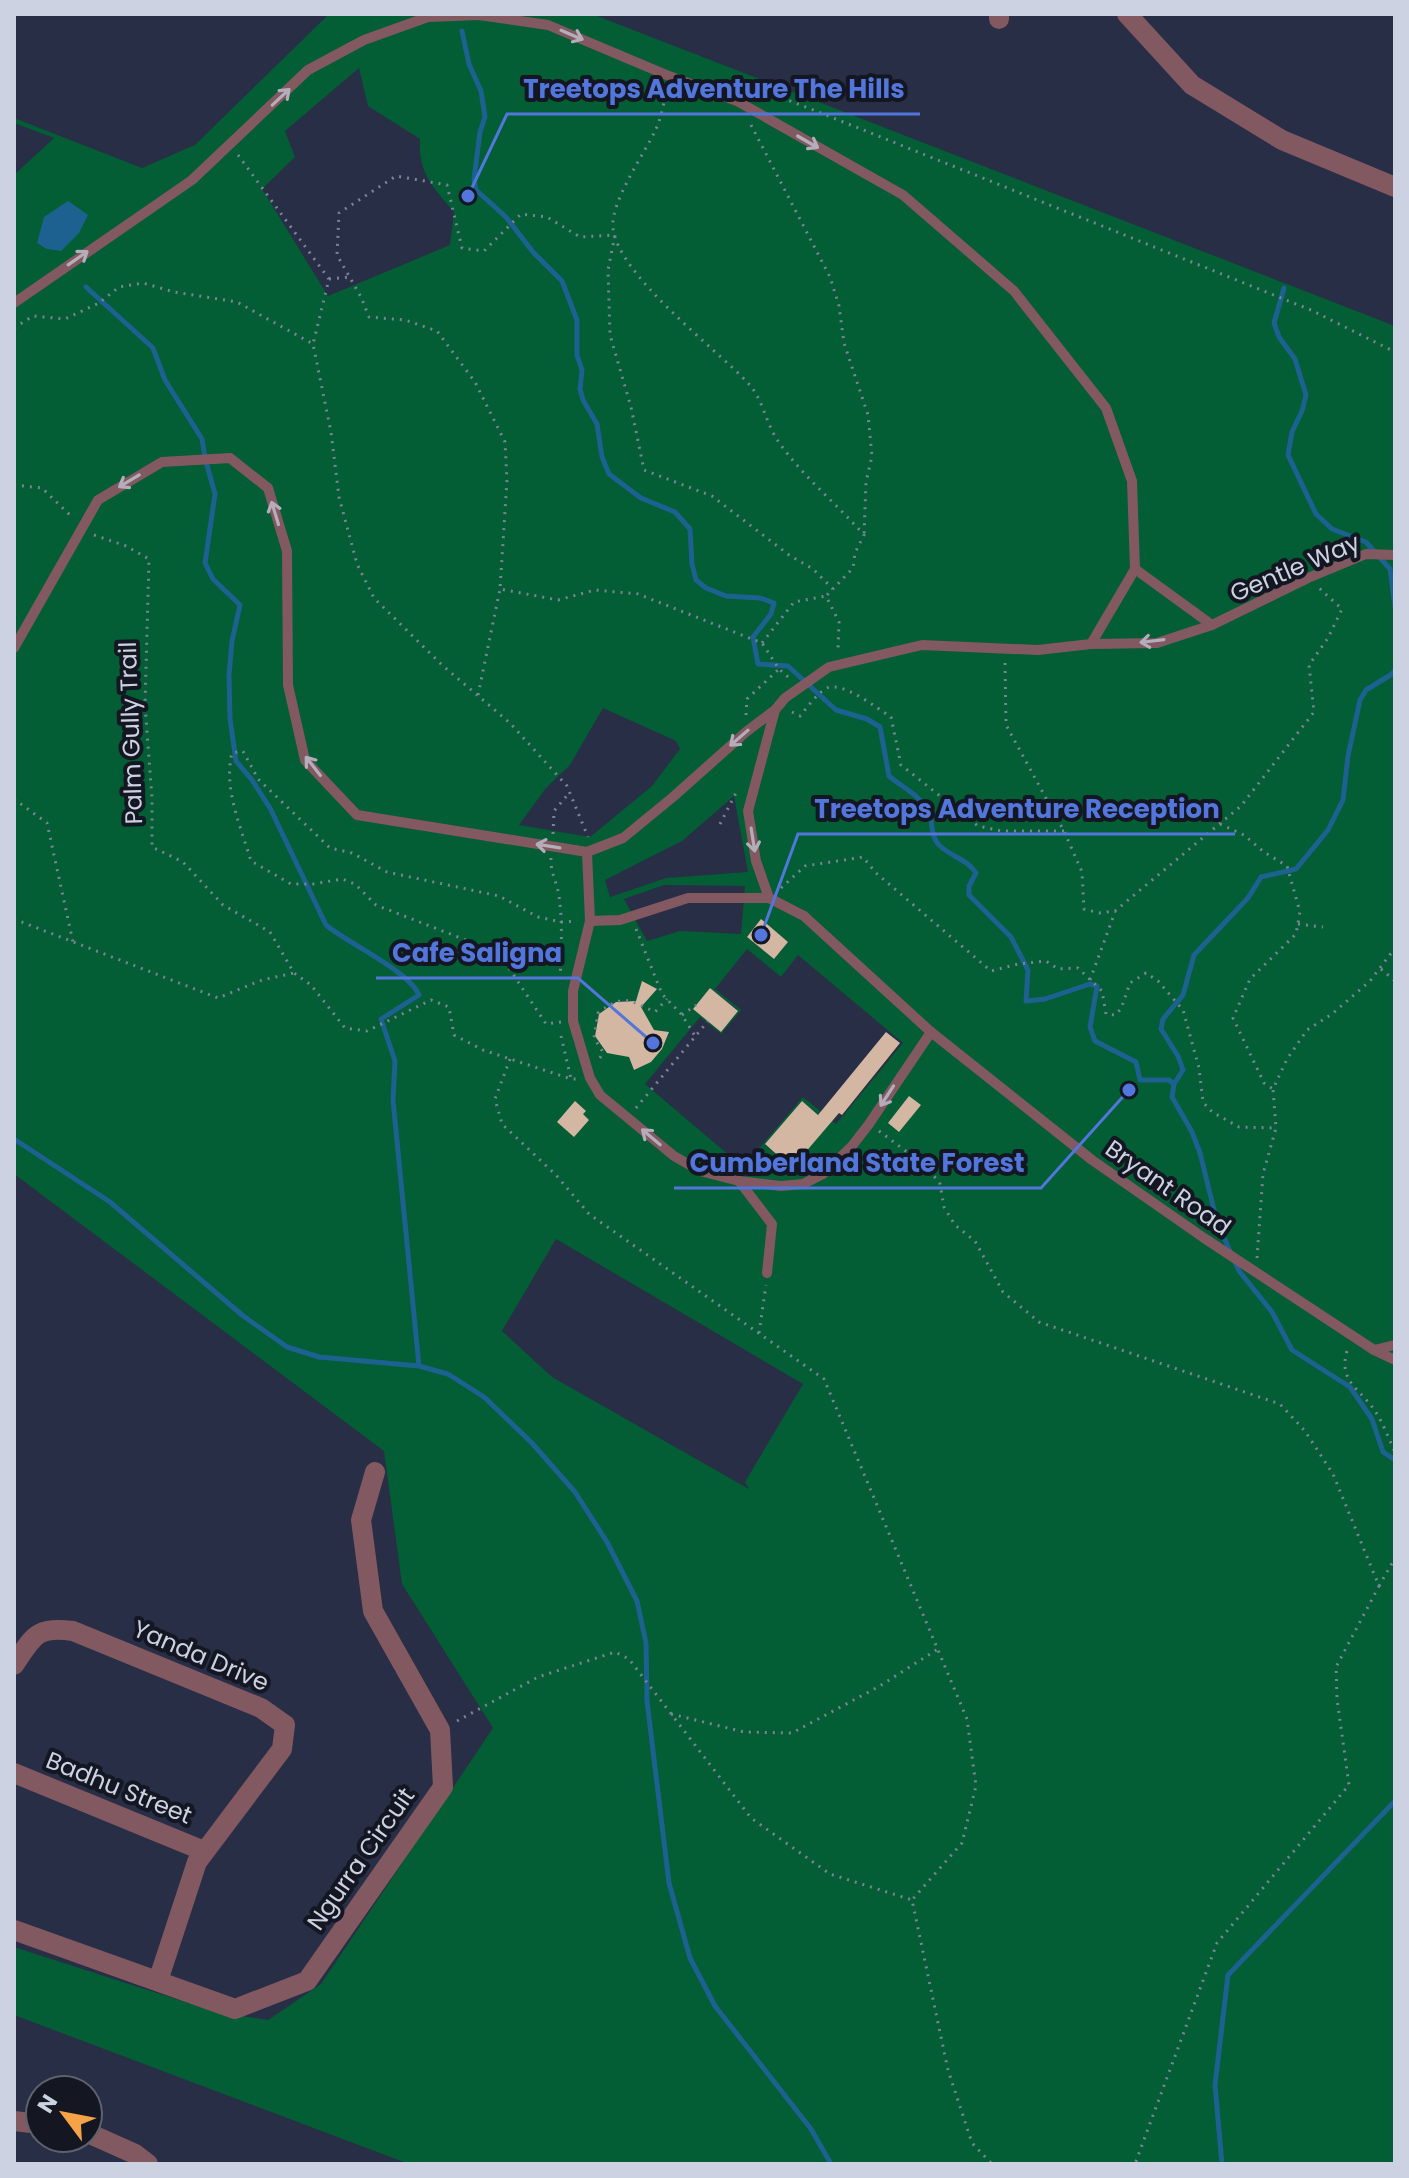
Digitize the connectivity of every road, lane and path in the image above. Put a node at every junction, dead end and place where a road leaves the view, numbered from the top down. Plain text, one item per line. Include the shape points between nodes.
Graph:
1 (1127, 14) edge
2 (669, 76) junction
3 (230, 144) junction
4 (1395, 187) edge
5 (615, 235) junction
6 (349, 277) junction
7 (329, 279) junction
8 (14, 303) edge
9 (14, 328) edge
10 (313, 344) junction
11 (14, 485) edge
12 (81, 530) junction
13 (1392, 555) edge
14 (1135, 569) junction
15 (1308, 578) junction
16 (500, 589) junction
17 (833, 589) junction
18 (826, 596) junction
19 (1212, 625) junction
20 (762, 643) junction
21 (1091, 644) junction
22 (1005, 647) junction
23 (14, 648) edge
24 (833, 666) junction
25 (779, 669) junction
26 (784, 674) dead end
27 (478, 695) junction
28 (785, 698) junction
29 (775, 710) junction
30 (746, 732) junction
31 (739, 786) dead end
32 (570, 792) junction
33 (14, 799) edge
34 (1218, 823) junction
35 (720, 824) dead end
36 (1064, 831) junction
37 (552, 847) junction
38 (587, 852) junction
39 (769, 898) junction
40 (1115, 911) junction
41 (630, 916) junction
42 (14, 919) edge
43 (590, 921) junction
44 (561, 922) junction
45 (1298, 924) junction
46 (1323, 927) dead end
47 (73, 942) junction
48 (1395, 948) edge
49 (1381, 969) junction
50 (294, 973) junction
51 (1090, 980) junction
52 (1395, 981) edge
53 (559, 994) dead end
54 (667, 999) junction
55 (696, 1005) dead end
56 (682, 1015) junction
57 (573, 1021) junction
58 (708, 1021) dead end
59 (931, 1032) junction
60 (562, 1036) dead end
61 (695, 1036) junction
62 (510, 1059) junction
63 (589, 1076) junction
64 (571, 1079) junction
65 (1273, 1089) junction
66 (628, 1118) junction
67 (869, 1124) junction
68 (1276, 1128) junction
69 (739, 1181) junction
70 (1253, 1270) junction
71 (767, 1273) joint
72 (759, 1333) junction
73 (1352, 1336) junction
74 (1395, 1345) edge
75 (1374, 1350) junction
76 (1395, 1360) edge
77 (1395, 1452) edge
78 (375, 1472) dead end
79 (1395, 1558) edge
80 (1379, 1586) junction
81 (938, 1649) junction
82 (14, 1665) edge
83 (671, 1714) junction
84 (440, 1730) junction
85 (14, 1773) edge
86 (204, 1851) junction
87 (912, 1900) junction
88 (14, 1930) edge
89 (158, 1981) junction
90 (104, 2140) edge
91 (148, 2164) edge
92 (992, 2164) edge
93 (1135, 2164) edge

1 - 4 street via 1192,85 1282,140
3 -> 2 lane via 308,70 364,40 428,17 479,15 548,25
2 - 5 path via 656,128 622,195 612,225
2 -> 14 lane via 737,101 903,195 1014,291 1106,408 1132,481
3 - 7 path
8 -> 3 lane via 192,180
5 - 6 path via 580,237 547,217 521,214 484,251 462,248 447,185 396,176 339,213 337,255
5 - 17 path via 637,273 668,308 749,383 777,440 864,535 853,568
5 - 17 path via 608,270 610,335 644,470 712,496
6 - 7 path
6 - 16 path via 369,317 405,320 437,331 475,382 505,442
7 - 10 path
9 - 10 path via 33,316 65,319 119,287 143,283 237,302
10 - 27 path via 339,497 357,564 374,598
11 - 12 path, Palm Gully Trail via 42,488
12 - 23 lane
37 -> 12 lane via 357,815 305,760 288,685 287,551 268,488 230,458 162,462 98,500
12 - 50 path, Palm Gully Trail via 149,559 145,705 152,847 183,862 223,905 270,932
13 - 15 lane, Gentle Way via 1366,554
14 - 19 lane
14 - 21 lane
15 - 19 lane, Gentle Way
15 - 34 path via 1342,609 1309,665 1314,712 1241,806
16 - 20 path via 558,600 595,590 638,594
16 - 27 path
17 - 18 path
18 - 20 path via 794,602
18 - 24 path via 839,622
19 -> 21 lane, Gentle Way via 1157,643
20 - 25 path
21 - 22 lane, Gentle Way via 1038,650
22 - 24 lane, Gentle Way via 922,645
22 - 36 path via 1006,725
24 - 28 lane
25 - 26 path
25 - 30 path via 747,699
27 - 32 path
28 - 29 lane
28 - 36 path via 790,711 800,716 823,689 835,686 891,717 901,765 978,826
29 - 30 lane
29 -> 39 lane via 748,811
30 -> 38 lane via 623,838
31 - 35 path
32 - 37 path via 554,811
32 - 38 path via 588,837
33 - 47 path via 47,823
34 - 40 path
34 - 45 path via 1287,866 1300,912
36 - 40 path via 1082,872 1084,909
37 - 38 lane
37 - 44 path via 550,869
38 - 43 lane
39 - 41 lane via 688,898
39 - 51 path via 805,866 863,857 991,971 1046,961 1058,969 1078,968
39 - 59 lane, Bryant Road via 804,916
40 - 51 path
41 - 43 lane
41 - 54 path
42 - 47 path
43 - 44 path
43 - 57 lane via 573,991
44 - 53 path
44 - 57 path via 538,917 499,896 387,872 330,848 258,779 243,751 232,753 232,797 251,861 291,884 342,879 376,905 499,953 546,1024
45 - 46 path
45 - 65 path via 1296,934 1250,979 1233,1018 1264,1083
47 - 50 path via 218,998
48 - 49 path
49 - 52 path
49 - 65 path via 1307,1030
50 - 62 path, Palm Gully Trail via 311,985 345,1028 367,1031 431,1000 449,1007 454,1035
51 - 68 path via 1102,991 1106,1014 1115,1015 1130,983 1146,973 1158,981 1183,1010 1203,1102 1239,1127
54 - 56 path
54 - 63 path via 655,1012 633,999 616,1000 598,1013 594,1038 603,1052
55 - 56 path
56 - 61 path
57 - 63 lane
58 - 61 path
59 -> 67 lane
59 - 70 lane, Bryant Road via 1092,1160
60 - 64 path
61 - 66 path
62 - 64 path, Palm Gully Trail
62 - 72 path via 495,1099 502,1124 589,1214
63 - 64 path, Palm Gully Trail
63 - 66 lane via 600,1095
65 - 68 path
69 -> 66 lane via 700,1171
67 - 69 lane via 823,1174 803,1184
67 - 80 path via 927,1167 940,1184 944,1207 975,1241 1003,1292 1039,1322 1280,1404 1333,1474
68 - 70 path via 1263,1174
69 - 71 lane via 772,1224
70 - 73 lane, Bryant Road
71 - 72 path
72 - 81 path via 824,1379
73 - 75 lane, Bryant Road
73 - 77 path via 1343,1364 1347,1378 1375,1410
74 - 75 lane
75 - 76 lane, Bryant Road
78 - 84 street, Ngurra Circuit via 361,1520 373,1611
79 - 80 path
80 - 93 path via 1336,1667 1349,1785 1217,1943
81 - 83 path via 792,1733 744,1732
81 - 87 path via 967,1719 976,1786 962,1843
82 - 86 street, Yanda Drive via 33,1638 50,1628 73,1631 261,1708 285,1725 282,1749
83 - 84 path via 629,1659 615,1652 538,1677
83 - 87 path via 751,1818 830,1874
84 - 89 street, Ngurra Circuit via 443,1787 307,1981 235,2009
85 - 86 street, Badhu Street
86 - 89 street, Yanda Drive
87 - 92 path via 948,2070 972,2143
88 - 89 street, Ngurra Circuit
90 - 91 street

